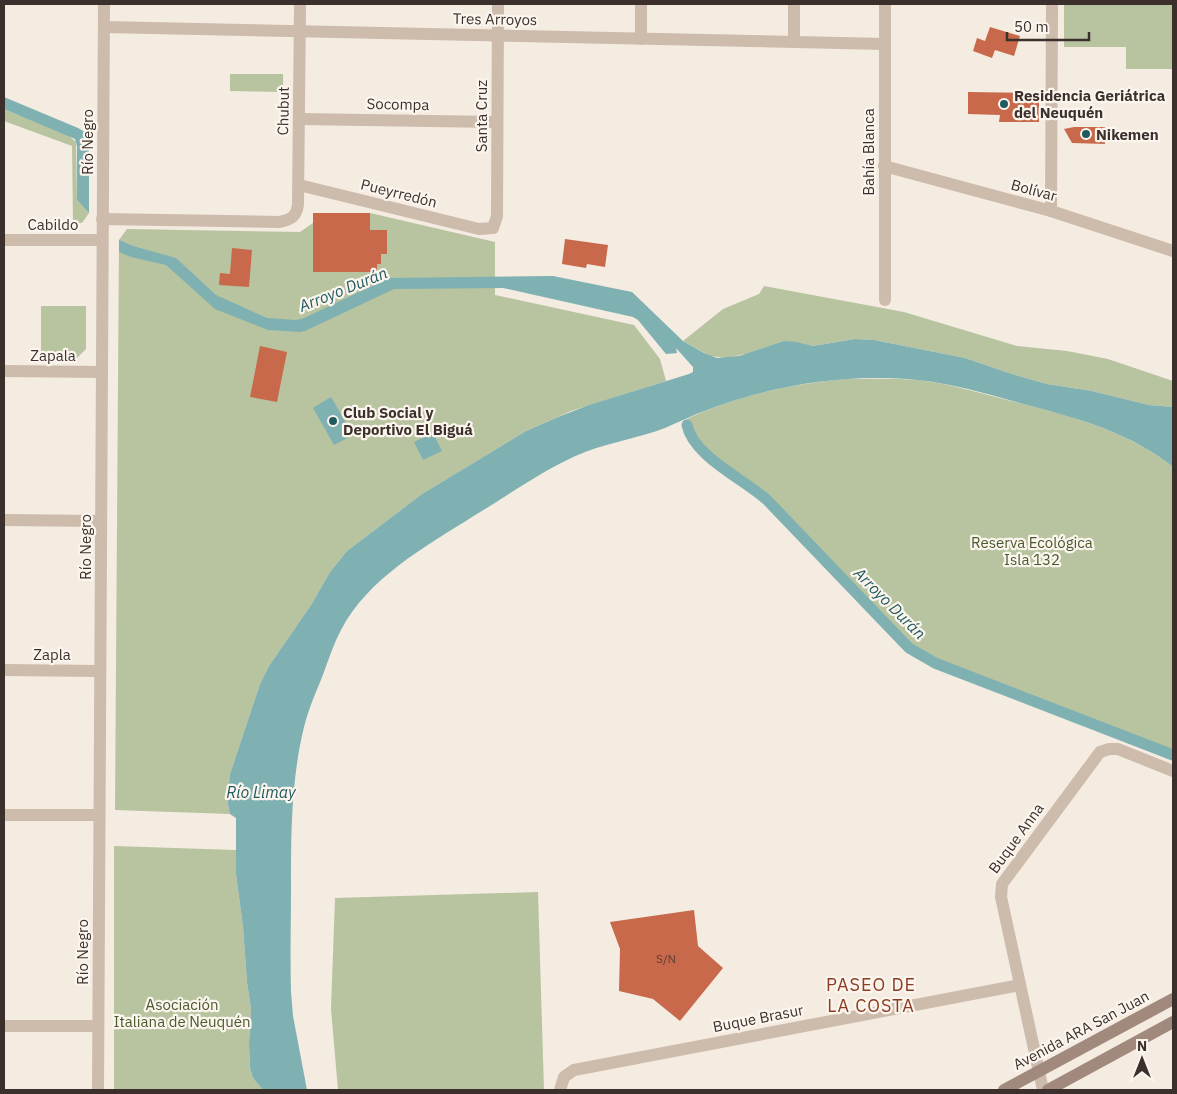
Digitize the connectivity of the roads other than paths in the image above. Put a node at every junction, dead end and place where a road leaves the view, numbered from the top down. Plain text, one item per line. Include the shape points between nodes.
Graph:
1 (104, 4) edge
2 (300, 4) edge
3 (498, 4) edge
4 (641, 4) edge
5 (794, 4) edge
6 (885, 4) edge
7 (1052, 4) edge
8 (104, 27) junction
9 (300, 31) junction
10 (498, 36) junction
11 (641, 39) junction
12 (794, 42) junction
13 (885, 44) junction
14 (299, 119) junction
15 (497, 122) junction
16 (884, 166) junction
17 (298, 185) junction
18 (1051, 211) junction
19 (102, 219) junction
20 (493, 228) joint
21 (4, 240) edge
22 (102, 240) junction
23 (1173, 251) edge
24 (885, 300) dead end
25 (4, 371) edge
26 (102, 372) junction
27 (4, 520) edge
28 (101, 521) junction
29 (4, 670) edge
30 (100, 671) junction
31 (1173, 771) edge
32 (4, 814) edge
33 (99, 815) junction
34 (1020, 984) junction
35 (1173, 999) edge
36 (1173, 1022) edge
37 (4, 1026) edge
38 (98, 1026) junction
39 (1039, 1071) junction
40 (98, 1090) edge
41 (560, 1090) edge
42 (1004, 1090) edge
43 (1043, 1090) edge
44 (1048, 1090) edge

1 - 8 street, Río Negro
2 - 9 street, Chubut
3 - 10 street, Santa Cruz
4 - 11 street
5 - 12 street
6 - 13 street, Bahía Blanca
7 - 18 street
8 - 9 street, Tres Arroyos
8 - 19 street, Río Negro
9 - 10 street, Tres Arroyos
9 - 14 street, Chubut
10 - 11 street, Tres Arroyos
10 - 15 street, Santa Cruz
11 - 12 street, Tres Arroyos
12 - 13 street, Tres Arroyos
13 - 16 street, Bahía Blanca
14 - 15 street, Socompa
14 - 17 street, Chubut
15 - 20 street, Santa Cruz via 497,216
16 - 18 street, Bolívar
16 - 24 street, Bahía Blanca
17 - 19 street, Chubut via 298,208 294,217 279,222
17 - 20 street, Pueyrredón via 479,229
18 - 23 street, Bolívar
19 - 22 street, Río Negro
21 - 22 street, Cabildo
22 - 26 street, Río Negro
25 - 26 street, Zapala
26 - 28 street, Río Negro
27 - 28 street
28 - 30 street, Río Negro
29 - 30 street, Zapla
30 - 33 street, Río Negro
31 - 34 street, Buque Anna via 1118,749 1100,752 1003,882 1000,895
32 - 33 street
33 - 38 street, Río Negro
34 - 39 street, Buque Anna
34 - 41 street, Buque Brasur via 574,1070 564,1076
35 - 39 main road, Avenida ARA San Juan
36 - 44 main road
37 - 38 street
38 - 40 street, Río Negro
39 - 42 main road, Avenida ARA San Juan
39 - 43 street, Buque Anna

